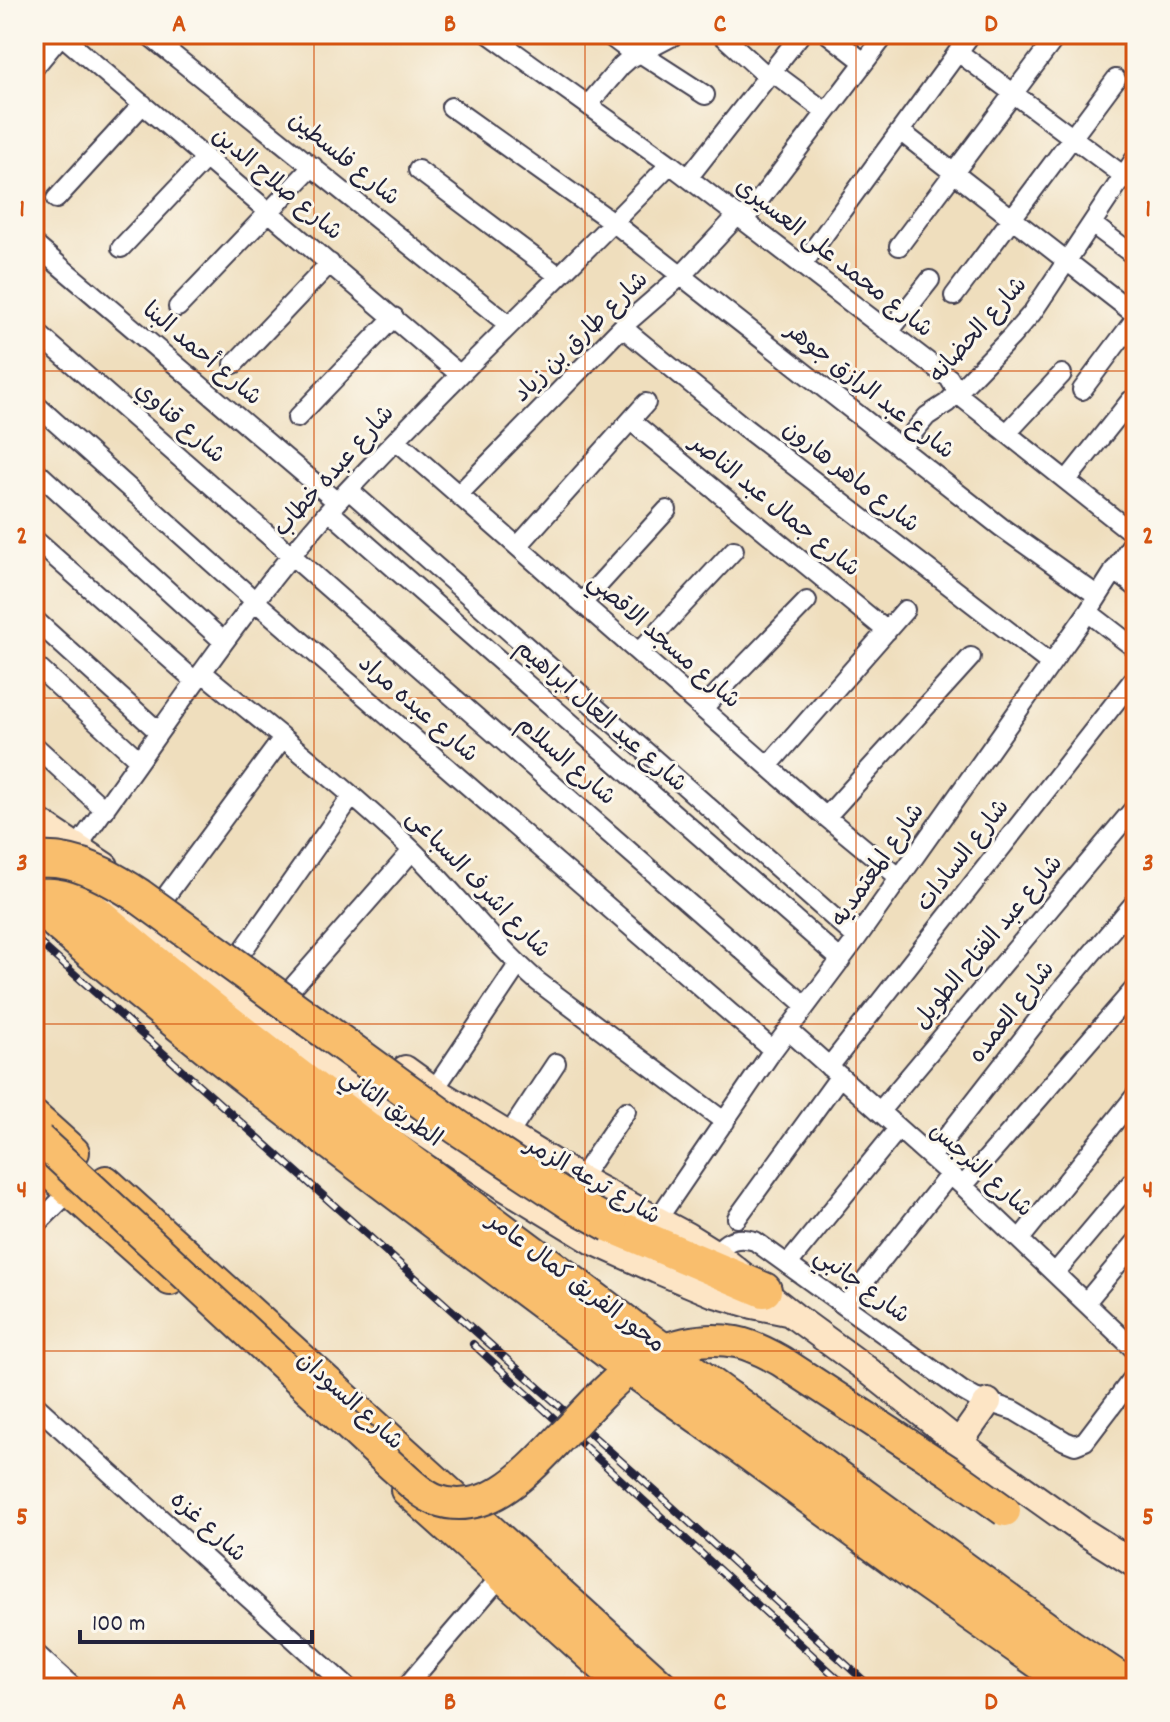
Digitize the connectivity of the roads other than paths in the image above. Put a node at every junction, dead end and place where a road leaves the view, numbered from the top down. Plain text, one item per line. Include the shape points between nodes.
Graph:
1 (147, 34) edge
2 (489, 34) edge
3 (677, 34) edge
4 (721, 34) edge
5 (801, 34) edge
6 (828, 34) edge
7 (886, 34) edge
8 (971, 34) edge
9 (1058, 34) edge
10 (62, 35) edge
11 (626, 44) edge
12 (958, 52) junction
13 (864, 62) junction
14 (34, 68) edge
15 (769, 74) junction
16 (1116, 79) dead end
17 (1014, 93) junction
18 (705, 95) dead end
19 (143, 104) junction
20 (588, 105) junction
21 (451, 107) dead end
22 (826, 112) junction
23 (900, 131) junction
24 (1073, 138) junction
25 (1136, 157) edge
26 (206, 158) junction
27 (670, 164) junction
28 (313, 166) junction
29 (418, 170) dead end
30 (955, 173) junction
31 (688, 178) junction
32 (1130, 181) edge
33 (56, 199) dead end
34 (269, 211) junction
35 (741, 217) junction
36 (1012, 218) junction
37 (614, 223) junction
38 (1092, 224) junction
39 (34, 244) edge
40 (899, 246) dead end
41 (121, 248) dead end
42 (1136, 257) edge
43 (1066, 260) junction
44 (330, 263) junction
45 (802, 265) junction
46 (682, 275) junction
47 (559, 276) junction
48 (930, 280) dead end
49 (954, 296) dead end
50 (178, 307) dead end
51 (1136, 316) edge
52 (394, 317) junction
53 (509, 325) junction
54 (622, 327) junction
55 (34, 330) edge
56 (889, 332) junction
57 (234, 364) dead end
58 (459, 374) junction
59 (1062, 374) dead end
60 (1082, 390) dead end
61 (957, 392) junction
62 (1130, 401) dead end
63 (34, 403) edge
64 (646, 403) dead end
65 (297, 418) dead end
66 (631, 421) junction
67 (1007, 433) junction
68 (396, 440) junction
69 (900, 448) junction
70 (34, 469) edge
71 (1067, 480) junction
72 (458, 495) junction
73 (338, 501) junction
74 (667, 510) dead end
75 (1136, 536) edge
76 (34, 539) edge
77 (518, 546) junction
78 (734, 550) dead end
79 (292, 555) junction
80 (1114, 570) junction
81 (1136, 587) edge
82 (255, 601) junction
83 (807, 601) dead end
84 (583, 602) junction
85 (1093, 604) junction
86 (905, 610) dead end
87 (34, 619) edge
88 (887, 631) junction
89 (224, 642) junction
90 (1136, 649) edge
91 (639, 652) junction
92 (971, 657) dead end
93 (34, 664) edge
94 (1051, 664) junction
95 (1136, 676) edge
96 (198, 677) junction
97 (703, 708) junction
98 (159, 732) junction
99 (282, 739) junction
100 (34, 745) edge
101 (139, 760) junction
102 (768, 766) junction
103 (352, 796) junction
104 (1136, 806) edge
105 (105, 810) junction
106 (826, 817) junction
107 (34, 819) edge
108 (77, 847) junction
109 (35, 850) edge
110 (412, 851) junction
111 (900, 878) junction
112 (1136, 901) edge
113 (34, 903) edge
114 (160, 904) junction
115 (857, 938) junction
116 (241, 953) junction
117 (841, 960) junction
118 (518, 965) junction
119 (1136, 987) edge
120 (291, 989) junction
121 (806, 1006) junction
122 (788, 1030) junction
123 (773, 1050) junction
124 (556, 1063) dead end
125 (835, 1071) junction
126 (434, 1090) junction
127 (1136, 1095) edge
128 (626, 1111) dead end
129 (880, 1111) junction
130 (725, 1122) junction
131 (898, 1129) junction
132 (509, 1134) junction
133 (35, 1137) edge
134 (931, 1157) junction
135 (1136, 1177) edge
136 (580, 1179) junction
137 (956, 1180) junction
138 (70, 1191) junction
139 (737, 1218) dead end
140 (657, 1220) junction
141 (34, 1227) edge
142 (1020, 1239) junction
143 (1136, 1242) edge
144 (722, 1258) junction
145 (788, 1264) junction
146 (1055, 1273) junction
147 (764, 1290) junction
148 (1086, 1302) junction
149 (845, 1306) junction
150 (790, 1313) junction
151 (1133, 1342) edge
152 (1136, 1374) edge
153 (982, 1400) junction
154 (34, 1404) edge
155 (959, 1443) junction
156 (1005, 1511) dead end
157 (1136, 1565) edge
158 (502, 1575) junction
159 (34, 1652) edge
160 (43, 1681) edge
161 (74, 1688) edge
162 (348, 1688) edge
163 (405, 1688) edge
164 (626, 1688) edge
165 (665, 1688) edge
166 (1077, 1688) edge
167 (1132, 1688) edge

1 - 28 street, شارع فلسطين
2 - 20 street, شارع محمد على العسيرى
3 - 11 street
4 - 15 street
5 - 15 street
6 - 13 street
7 - 13 street, شارع طارق بن زياد
8 - 12 street
9 - 17 street
10 - 14 street
10 - 19 street, شارع صلاح الدين
11 - 18 street
11 - 20 street via 621,66
12 - 17 street
12 - 23 street
13 - 22 street, شارع طارق بن زياد
15 - 22 street
15 - 31 street
16 - 24 street
17 - 24 street
17 - 30 street
19 - 26 street, شارع صلاح الدين
19 - 33 street
20 - 27 street, شارع محمد على العسيرى
21 - 37 street, شارع عبد الرازق جوهر
22 - 35 street, شارع طارق بن زياد
23 - 30 street
23 - 45 street
24 - 32 street
24 - 36 street
25 - 32 street, شارع الحضانه
26 - 34 street, شارع صلاح الدين
26 - 41 street
27 - 31 street, شارع محمد على العسيرى
27 - 37 street, شارع عبده خطاب
28 - 34 street
28 - 53 street, شارع فلسطين
29 - 47 street
30 - 36 street
30 - 40 street
31 - 35 street, شارع محمد على العسيرى
32 - 38 street, شارع الحضانه
34 - 44 street, شارع صلاح الدين
34 - 50 street
35 - 45 street, شارع محمد على العسيرى
35 - 46 street, شارع طارق بن زياد
36 - 43 street
36 - 49 street
37 - 46 street, شارع عبد الرازق جوهر
37 - 47 street, شارع عبده خطاب
38 - 42 street
38 - 43 street, شارع الحضانه
39 - 73 street, شارع أحمد البنا
43 - 51 street
43 - 61 street, شارع الحضانه via 1032,313
44 - 52 street, شارع صلاح الدين
44 - 57 street
45 - 56 street, شارع محمد على العسيرى
46 - 54 street, شارع طارق بن زياد
46 - 69 street, شارع عبد الرازق جوهر
47 - 53 street, شارع عبده خطاب
48 - 56 street
51 - 60 street
52 - 58 street, شارع صلاح الدين
52 - 65 street
53 - 58 street, شارع عبده خطاب
54 - 72 street, شارع طارق بن زياد
54 - 94 street, شارع ماهر هارون
55 - 79 street, شارع قناوي
56 - 61 street, شارع محمد على العسيرى via 949,378
58 - 68 street, شارع عبده خطاب
59 - 67 street
61 - 67 street, شارع محمد على العسيرى
61 - 69 street, شارع الحضانه
62 - 71 street
63 - 82 street, شارع عبده مراد
64 - 66 street
66 - 77 street
66 - 88 street, شارع جمال عبد الناصر
67 - 71 street, شارع محمد على العسيرى
68 - 72 street, شارع مسجد الاقصي
68 - 73 street, شارع عبده خطاب
69 - 85 street, شارع عبد الرازق جوهر
70 - 89 street
71 - 75 street, شارع محمد على العسيرى
72 - 77 street, شارع مسجد الاقصي
73 - 79 street, شارع عبده خطاب
73 - 115 street
73 - 117 street, شارع عبد العال ابراهيم
74 - 84 street
75 - 80 street, شارع المعتمديه
76 - 96 street, شارع اشرف السباعى
77 - 84 street, شارع مسجد الاقصي
78 - 91 street
79 - 82 street, شارع عبده خطاب
79 - 121 street, شارع السلام
80 - 81 street
80 - 85 street, شارع المعتمديه
82 - 89 street, شارع عبده خطاب
82 - 123 street, شارع عبده مراد
83 - 97 street
84 - 91 street, شارع مسجد الاقصي
85 - 90 street, شارع عبد الرازق جوهر
85 - 94 street, شارع المعتمديه
86 - 88 street
87 - 98 street
88 - 102 street
89 - 96 street, شارع عبده خطاب
91 - 97 street, شارع مسجد الاقصي
92 - 106 street
93 - 101 street
94 - 111 street, شارع المعتمديه
95 - 125 street, شارع السادات
96 - 98 street, شارع عبده خطاب
96 - 99 street, شارع اشرف السباعى
97 - 102 street, شارع مسجد الاقصي
98 - 101 street, شارع عبده خطاب
99 - 103 street, شارع اشرف السباعى
99 - 114 street
100 - 105 street
101 - 105 street, شارع عبده خطاب
102 - 106 street, شارع مسجد الاقصي
103 - 110 street, شارع اشرف السباعى
103 - 116 street
104 - 129 street, شارع عبد الفتاح الطويل
105 - 108 street, شارع عبده خطاب
106 - 111 street, شارع مسجد الاقصي
107 - 108 street, شارع ترعه الزمر
108 - 114 street, شارع ترعه الزمر
109 - 147 highway, bridge via 139,896 457,1127 575,1205
109 - 150 street, الطريق الثاني via 391,1111 506,1188 593,1241 657,1270 712,1293
109 - 167 highway, محور الفريق كمال عامر, bridge via 91,910 366,1130
110 - 118 street, شارع اشرف السباعى
110 - 120 street
111 - 115 street, شارع المعتمديه
112 - 134 street, شارع العمده
113 - 166 highway, محور الفريق كمال عامر, bridge via 144,997 385,1184 614,1356
114 - 116 street, شارع ترعه الزمر
115 - 117 street, شارع المعتمديه
116 - 120 street, شارع ترعه الزمر
117 - 121 street, شارع المعتمديه
118 - 126 street
118 - 130 street, شارع اشرف السباعى
119 - 137 street
120 - 126 street, شارع ترعه الزمر
121 - 122 street, شارع المعتمديه
122 - 123 street, شارع المعتمديه
122 - 125 street, شارع النرجس
123 - 130 street, شارع المعتمديه
124 - 132 street
125 - 129 street, شارع النرجس
125 - 139 street, شارع السادات
126 - 132 street, شارع ترعه الزمر
127 - 142 street
128 - 136 street
129 - 131 street, شارع النرجس
130 - 140 street, شارع المعتمديه
131 - 134 street, شارع النرجس
131 - 145 street
132 - 136 street, شارع ترعه الزمر
133 - 138 main road, شارع السودان
133 - 156 main road, bridge via 393,1467 437,1501 471,1503 507,1488 639,1362 679,1344 705,1341 736,1342 781,1361
133 - 165 main road, شارع السودان
134 - 137 street, شارع النرجس
135 - 146 street
136 - 140 street, شارع ترعه الزمر
137 - 142 street, شارع النرجس
137 - 149 street
138 - 141 street
138 - 158 main road, شارع السودان
140 - 144 street, شارع ترعه الزمر
142 - 146 street, شارع النرجس
143 - 148 street
144 - 145 street, شارع جانبي via 755,1241
144 - 147 street, شارع ترعه الزمر
145 - 149 street, شارع جانبي
146 - 148 street, شارع النرجس
147 - 150 street, شارع ترعه الزمر
148 - 151 street, شارع النرجس
149 - 153 street, شارع جانبي
150 - 155 street, شارع ترعه الزمر
152 - 153 street, شارع جانبي via 1085,1441 1075,1445 1015,1411
153 - 155 street
154 - 162 street, شارع غزه
155 - 157 street, شارع ترعه الزمر
158 - 163 street
158 - 164 main road, شارع السودان
159 - 160 street
160 - 161 street

